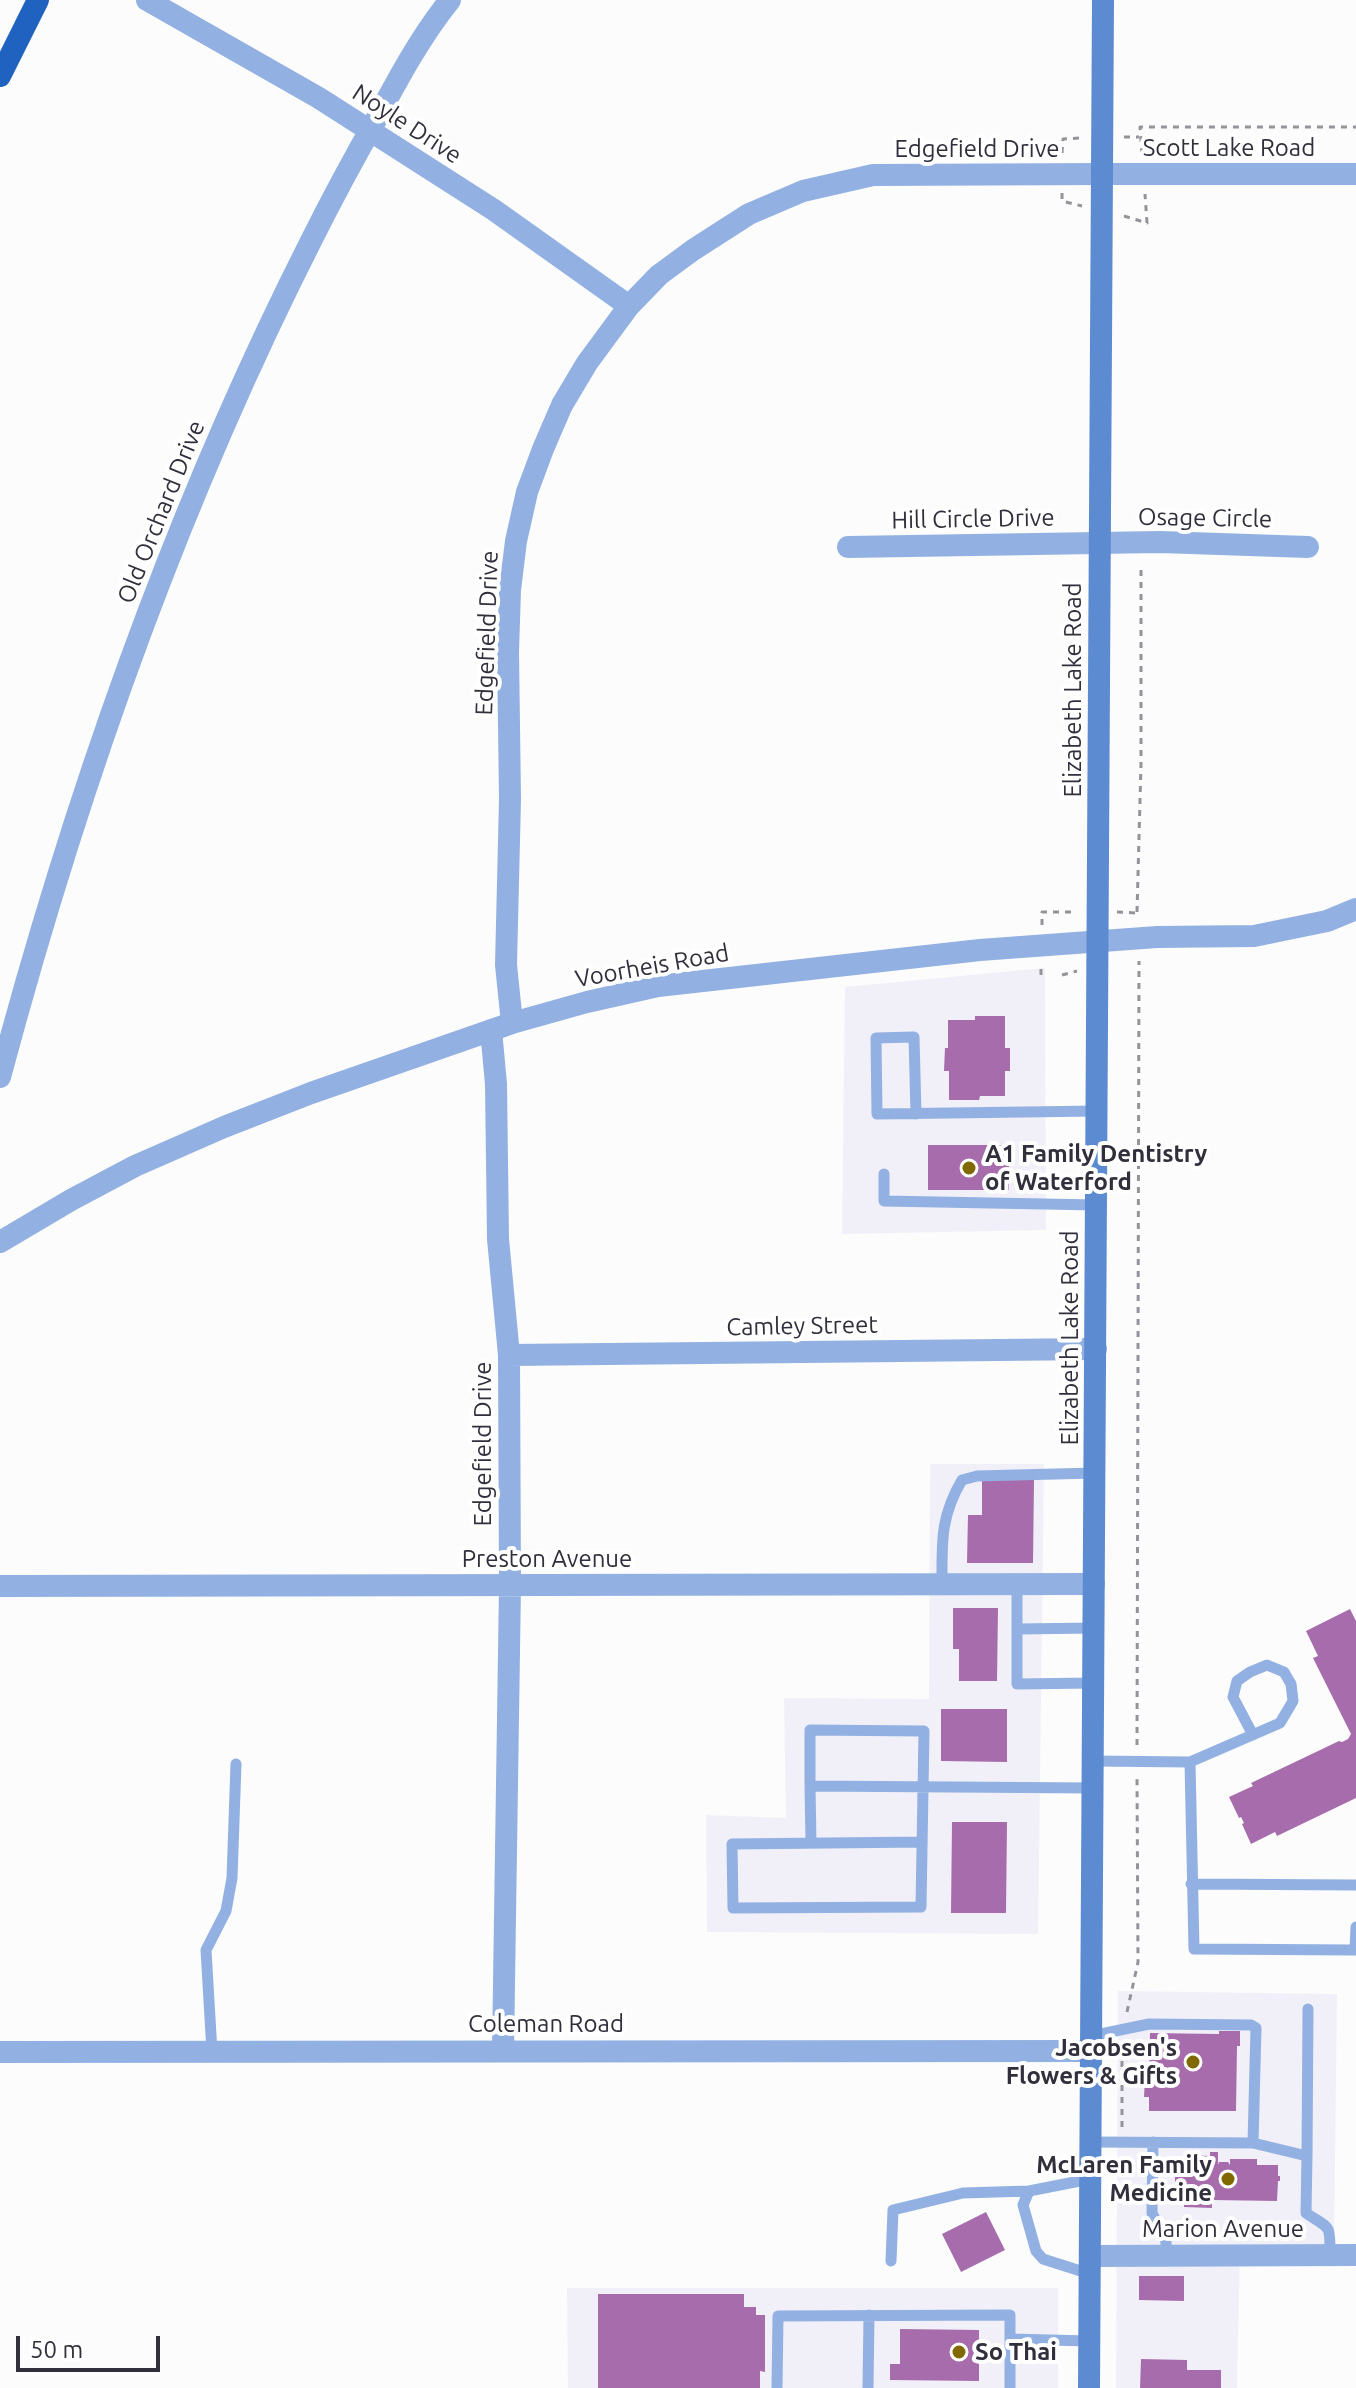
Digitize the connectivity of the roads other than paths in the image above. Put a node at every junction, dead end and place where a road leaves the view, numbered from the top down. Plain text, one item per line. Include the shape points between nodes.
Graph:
1 (38, 0) edge
2 (147, 0) edge
3 (450, 0) edge
4 (1103, 0) edge
5 (0, 76) edge
6 (369, 132) junction
7 (1102, 174) junction
8 (1356, 174) edge
9 (629, 306) junction
10 (1100, 543) junction
11 (848, 547) dead end
12 (1308, 547) dead end
13 (1356, 909) edge
14 (1098, 942) junction
15 (502, 1026) junction
16 (0, 1077) edge
17 (1097, 1111) junction
18 (916, 1114) junction
19 (884, 1174) dead end
20 (1097, 1205) junction
21 (0, 1242) edge
22 (1096, 1349) junction
23 (509, 1355) junction
24 (1095, 1473) junction
25 (942, 1584) junction
26 (1017, 1584) junction
27 (1094, 1584) junction
28 (510, 1585) junction
29 (0, 1586) edge
30 (1094, 1628) junction
31 (1017, 1629) junction
32 (1094, 1683) junction
33 (1253, 1735) junction
34 (1093, 1761) junction
35 (1190, 1762) junction
36 (236, 1764) dead end
37 (810, 1786) junction
38 (924, 1787) junction
39 (1093, 1788) junction
40 (922, 1842) junction
41 (811, 1843) junction
42 (1191, 1884) junction
43 (1356, 1885) edge
44 (1356, 1927) edge
45 (1356, 1950) edge
46 (1308, 2009) dead end
47 (1091, 2043) junction
48 (503, 2050) junction
49 (0, 2052) edge
50 (212, 2052) junction
51 (1091, 2142) junction
52 (1153, 2142) junction
53 (1253, 2143) junction
54 (1307, 2156) junction
55 (1090, 2179) junction
56 (1029, 2191) junction
57 (1330, 2255) junction
58 (1356, 2255) edge
59 (1166, 2256) junction
60 (891, 2261) dead end
61 (1090, 2265) junction
62 (869, 2315) junction
63 (1010, 2339) junction
64 (1089, 2341) junction
65 (777, 2388) edge
66 (868, 2388) edge
67 (1010, 2388) edge
68 (1089, 2388) edge

1 - 5 highway
2 - 6 street, Noyle Drive
3 - 6 street, Old Orchard Drive via 408,60
4 - 7 main road, Elizabeth Lake Road
6 - 9 street, Noyle Drive via 494,210
6 - 16 street, Old Orchard Drive via 290,283 203,472 89,776
7 - 8 street, Scott Lake Road
7 - 9 street, Edgefield Drive via 873,175 803,191 749,214 693,250
7 - 10 main road, Elizabeth Lake Road
9 - 15 street, Edgefield Drive via 562,405 527,492 516,541 508,652 510,799
10 - 11 street, Hill Circle Drive
10 - 12 street, Osage Circle
10 - 14 main road, Elizabeth Lake Road
13 - 14 street, Voorheis Road via 1327,921 1254,936
14 - 15 street, Voorheis Road via 658,986
14 - 17 main road, Elizabeth Lake Road
15 - 21 street, Voorheis Road via 224,1127 135,1166
15 - 23 street, Edgefield Drive via 496,1084 498,1239
17 - 18 lane
17 - 20 main road, Elizabeth Lake Road
18 - 18 lane via 877,1114 876,1038 914,1037
19 - 20 lane via 884,1201
20 - 22 main road, Elizabeth Lake Road
22 - 23 street, Camley Street
22 - 24 main road, Elizabeth Lake Road
23 - 28 street, Edgefield Drive
24 - 25 lane via 962,1480 942,1530
24 - 27 main road, Elizabeth Lake Road
25 - 26 street, Preston Avenue
25 - 28 street, Preston Avenue
26 - 27 street, Preston Avenue
26 - 31 lane
27 - 30 main road, Elizabeth Lake Road
28 - 29 street, Preston Avenue
28 - 48 street, Edgefield Drive
30 - 31 lane
30 - 32 main road, Elizabeth Lake Road
31 - 32 lane via 1017,1684
32 - 34 main road, Elizabeth Lake Road
33 - 33 lane via 1280,1723 1293,1701 1284,1672 1267,1665 1237,1681 1233,1697
33 - 35 lane
34 - 35 lane
34 - 39 main road, Elizabeth Lake Road
35 - 42 lane
36 - 50 lane via 232,1878 226,1911 206,1950
37 - 38 lane
37 - 38 lane via 810,1730 867,1730 924,1731
37 - 41 lane
38 - 39 lane
38 - 40 lane
39 - 47 main road, Elizabeth Lake Road
40 - 41 lane
40 - 41 lane via 921,1907 733,1908 732,1844
42 - 43 lane
42 - 45 lane via 1194,1949
44 - 45 lane
46 - 54 lane
47 - 48 street, Coleman Road
47 - 51 main road, Elizabeth Lake Road
47 - 53 lane via 1149,2024 1254,2026
48 - 50 street, Coleman Road
49 - 50 street, Coleman Road
51 - 52 lane
51 - 55 main road, Elizabeth Lake Road
52 - 53 lane
52 - 59 lane via 1152,2213 1166,2241
53 - 54 lane
54 - 57 lane via 1306,2213 1328,2226
55 - 56 lane
55 - 61 main road, Elizabeth Lake Road
56 - 60 lane via 963,2193 893,2210
56 - 61 lane via 1023,2205 1036,2251 1043,2259
57 - 58 street, Marion Avenue
57 - 59 street, Marion Avenue
59 - 61 street, Marion Avenue
61 - 64 main road, Elizabeth Lake Road
62 - 63 lane via 1010,2315
62 - 65 lane via 778,2316
62 - 66 lane
63 - 64 lane
63 - 67 lane
64 - 68 main road, Elizabeth Lake Road

